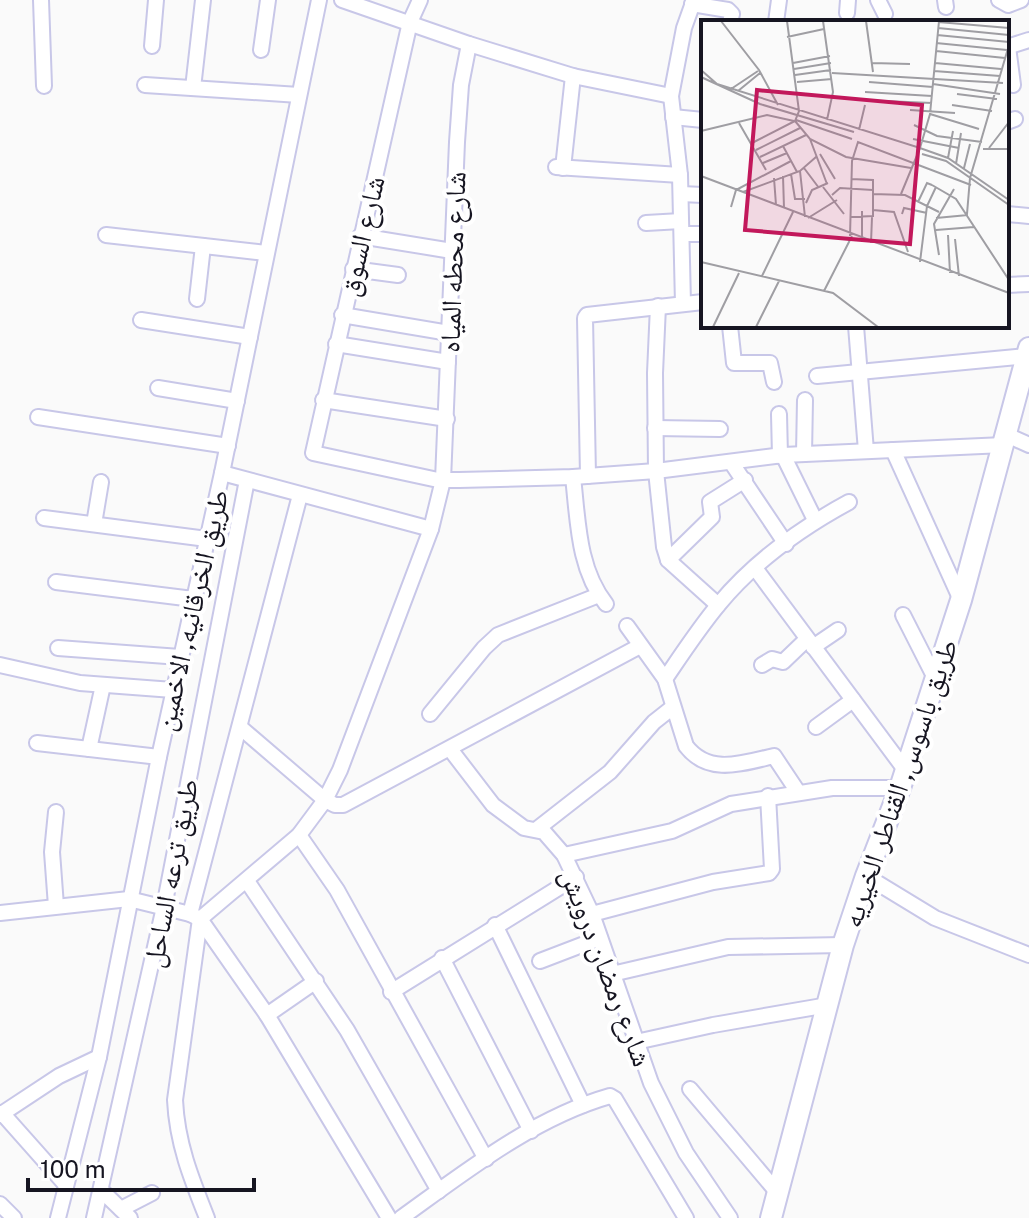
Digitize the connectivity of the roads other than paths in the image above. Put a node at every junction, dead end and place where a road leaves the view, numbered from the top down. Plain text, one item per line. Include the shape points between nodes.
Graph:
1 (41, 0) edge
2 (156, 0) edge
3 (203, 0) edge
4 (268, 0) edge
5 (319, 0) edge
6 (342, 0) edge
7 (420, 0) edge
8 (779, 0) edge
9 (878, 0) edge
10 (999, 0) edge
11 (1021, 0) edge
12 (693, 2) edge
13 (885, 14) dead end
14 (730, 20) edge
15 (776, 20) edge
16 (410, 22) junction
17 (1029, 40) edge
18 (469, 44) junction
19 (152, 46) dead end
20 (1009, 46) edge
21 (261, 50) dead end
22 (1009, 60) edge
23 (573, 76) junction
24 (145, 85) dead end
25 (1013, 85) dead end
26 (44, 86) dead end
27 (193, 88) junction
28 (299, 95) junction
29 (671, 96) junction
30 (673, 117) junction
31 (701, 120) edge
32 (680, 175) junction
33 (681, 194) junction
34 (701, 195) edge
35 (1009, 214) edge
36 (1029, 216) edge
37 (646, 223) dead end
38 (681, 228) junction
39 (701, 233) edge
40 (106, 235) dead end
41 (360, 236) junction
42 (203, 246) junction
43 (452, 251) junction
44 (266, 253) junction
45 (353, 269) junction
46 (398, 275) dead end
47 (1029, 284) edge
48 (1009, 285) edge
49 (197, 299) dead end
50 (701, 302) edge
51 (683, 304) junction
52 (658, 306) junction
53 (342, 315) junction
54 (141, 320) dead end
55 (730, 328) edge
56 (856, 328) edge
57 (449, 333) junction
58 (250, 337) junction
59 (336, 344) junction
60 (1028, 352) edge
61 (448, 362) junction
62 (860, 372) junction
63 (817, 376) dead end
64 (774, 382) dead end
65 (158, 388) dead end
66 (323, 400) junction
67 (805, 400) dead end
68 (237, 401) junction
69 (779, 414) dead end
70 (38, 417) dead end
71 (447, 419) junction
72 (655, 428) junction
73 (720, 429) dead end
74 (1006, 440) junction
75 (1029, 445) edge
76 (228, 446) junction
77 (893, 450) junction
78 (866, 451) junction
79 (804, 454) junction
80 (782, 456) junction
81 (731, 462) junction
82 (656, 471) junction
83 (222, 473) junction
84 (581, 477) junction
85 (247, 480) junction
86 (443, 480) junction
87 (745, 480) junction
88 (101, 482) dead end
89 (300, 495) junction
90 (849, 502) dead end
91 (44, 518) dead end
92 (815, 520) junction
93 (94, 524) junction
94 (431, 529) junction
95 (207, 539) junction
96 (786, 544) junction
97 (668, 560) junction
98 (755, 568) junction
99 (56, 582) dead end
100 (193, 599) junction
101 (961, 600) junction
102 (718, 605) junction
103 (903, 615) dead end
104 (627, 626) dead end
105 (838, 630) dead end
106 (810, 643) junction
107 (640, 646) junction
108 (58, 648) dead end
109 (180, 657) junction
110 (0, 665) edge
111 (762, 665) dead end
112 (665, 679) junction
113 (936, 680) junction
114 (103, 685) junction
115 (173, 690) junction
116 (853, 700) junction
117 (673, 707) junction
118 (430, 714) dead end
119 (816, 727) dead end
120 (241, 728) junction
121 (37, 743) dead end
122 (89, 749) junction
123 (450, 749) junction
124 (159, 757) junction
125 (903, 780) junction
126 (798, 792) junction
127 (768, 796) junction
128 (325, 800) junction
129 (56, 812) dead end
130 (537, 829) junction
131 (299, 835) junction
132 (564, 855) junction
133 (866, 876) junction
134 (576, 877) junction
135 (247, 881) junction
136 (129, 899) junction
137 (56, 906) junction
138 (164, 907) junction
139 (0, 913) edge
140 (592, 914) junction
141 (195, 916) junction
142 (495, 925) junction
143 (600, 938) junction
144 (843, 945) junction
145 (1029, 955) edge
146 (442, 958) junction
147 (540, 961) dead end
148 (612, 974) junction
149 (316, 981) junction
150 (391, 992) junction
151 (828, 1005) junction
152 (267, 1015) junction
153 (636, 1042) junction
154 (99, 1057) junction
155 (690, 1089) dead end
156 (583, 1105) junction
157 (1, 1114) edge
158 (531, 1131) junction
159 (486, 1159) junction
160 (66, 1185) junction
161 (102, 1191) junction
162 (439, 1191) junction
163 (777, 1192) junction
164 (152, 1193) dead end
165 (0, 1204) edge
166 (125, 1214) edge
167 (14, 1218) edge
168 (58, 1218) edge
169 (94, 1218) edge
170 (207, 1218) edge
171 (389, 1218) edge
172 (401, 1218) edge
173 (686, 1218) edge
174 (730, 1218) edge
175 (771, 1218) edge

1 - 26 street
2 - 19 street
3 - 27 street
4 - 21 street
5 - 28 street, طريق الخرقانيه, الاخمين
6 - 16 street
7 - 16 street, شارع السوق
8 - 15 street
9 - 13 street
10 - 11 street via 1011,5
12 - 14 street via 728,10
12 - 29 street
16 - 18 street
16 - 41 street, شارع السوق
17 - 20 street
18 - 23 street
18 - 43 street, شارع محطه المياه via 460,99
22 - 25 street
23 - 29 street
23 - 32 street via 559,167
24 - 27 street
27 - 28 street
28 - 44 street, طريق الخرقانيه, الاخمين
29 - 30 street
30 - 31 street
30 - 32 street
32 - 33 street
33 - 34 street
33 - 38 street
35 - 36 street
37 - 38 street
38 - 39 street
38 - 51 street
40 - 42 street
41 - 43 street
41 - 45 street, شارع السوق
42 - 44 street
42 - 49 street
43 - 57 street, شارع محطه المياه
44 - 58 street, طريق الخرقانيه, الاخمين
45 - 46 street
45 - 53 street, شارع السوق
47 - 48 street
50 - 51 street
51 - 52 street
52 - 72 street
52 - 84 street via 587,315 584,321
53 - 57 street
53 - 59 street, شارع السوق
54 - 58 street
55 - 64 street via 734,363 770,363
56 - 62 street
57 - 61 street, شارع محطه المياه
58 - 68 street, طريق الخرقانيه, الاخمين
59 - 61 street
59 - 66 street, شارع السوق
60 - 62 street
60 - 74 street, طريق باسوس, القناطر الخيريه
61 - 71 street, شارع محطه المياه
62 - 63 street
62 - 78 street
65 - 68 street
66 - 71 street
66 - 86 street, شارع السوق via 315,454
67 - 79 street
68 - 76 street, طريق الخرقانيه, الاخمين
69 - 80 street
70 - 76 street
71 - 86 street, شارع محطه المياه
72 - 73 street
72 - 82 street
74 - 75 street
74 - 77 street
74 - 101 street, طريق باسوس, القناطر الخيريه
76 - 83 street, طريق الخرقانيه, الاخمين
77 - 78 street
77 - 101 street
78 - 79 street
79 - 80 street
80 - 81 street
80 - 92 street
81 - 82 street
81 - 87 street
82 - 84 street
82 - 97 street
83 - 85 street
83 - 95 street, طريق الخرقانيه, الاخمين
84 - 86 street
84 - 118 street via 582,551 602,600 498,635
85 - 89 street
85 - 138 street, طريق ترعه الساحل
86 - 94 street, شارع محطه المياه
87 - 96 street
87 - 97 street via 710,502 712,517
88 - 93 street
89 - 94 street
89 - 120 street
90 - 92 street
91 - 93 street
92 - 96 street
93 - 95 street
94 - 128 street, شارع محطه المياه
95 - 100 street, طريق الخرقانيه, الاخمين
96 - 98 street
97 - 102 street
98 - 102 street
98 - 106 street
99 - 100 street
100 - 109 street, طريق الخرقانيه, الاخمين
101 - 113 street, طريق باسوس, القناطر الخيريه
102 - 112 street
103 - 113 street
104 - 107 street
105 - 106 street
106 - 111 street via 782,663 773,659
106 - 116 street
107 - 112 street
107 - 123 street
108 - 109 street
109 - 115 street, طريق الخرقانيه, الاخمين
110 - 114 street
112 - 117 street
113 - 125 street, طريق باسوس, القناطر الخيريه
114 - 115 street
114 - 122 street
115 - 124 street, طريق الخرقانيه, الاخمين
116 - 119 street
116 - 125 street
117 - 126 street via 692,754 727,766 776,756
117 - 130 street via 610,772
120 - 128 street
120 - 141 street
121 - 122 street
122 - 124 street
123 - 128 street via 348,804
123 - 130 street, شارع رمضان درويش via 493,805 524,828
124 - 136 street, طريق الخرقانيه, الاخمين
125 - 126 street
125 - 133 street, طريق باسوس, القناطر الخيريه
126 - 127 street
127 - 132 street via 731,804 672,831
127 - 140 street via 772,871
128 - 131 street, شارع محطه المياه
129 - 137 street
130 - 132 street, شارع رمضان درويش
131 - 135 street, شارع محطه المياه
131 - 150 street via 337,890
132 - 134 street, شارع رمضان درويش
133 - 144 street, طريق باسوس, القناطر الخيريه
133 - 145 street via 935,918
134 - 140 street, شارع رمضان درويش
134 - 142 street
135 - 141 street, شارع محطه المياه
135 - 149 street
136 - 137 street
136 - 138 street
136 - 154 street, طريق الخرقانيه, الاخمين
137 - 139 street
138 - 141 street
138 - 161 street, طريق ترعه الساحل
140 - 143 street, شارع رمضان درويش
141 - 152 street
141 - 170 street via 175,1100 183,1156
142 - 146 street
142 - 156 street
143 - 147 street
143 - 148 street, شارع رمضان درويش
144 - 148 street via 728,947
144 - 151 street, طريق باسوس, القناطر الخيريه
146 - 150 street
146 - 158 street
148 - 153 street, شارع رمضان درويش
149 - 152 street
149 - 162 street
150 - 159 street
151 - 153 street
151 - 163 street, طريق باسوس, القناطر الخيريه
152 - 171 street
153 - 174 street, شارع رمضان درويش via 686,1153
154 - 157 street
154 - 160 street, طريق الخرقانيه, الاخمين
155 - 163 street
156 - 158 street
156 - 173 street via 614,1097
157 - 160 street
158 - 159 street
159 - 162 street
160 - 168 street, طريق الخرقانيه, الاخمين
161 - 166 street
161 - 169 street, طريق ترعه الساحل
162 - 172 street
163 - 175 street, طريق باسوس, القناطر الخيريه
164 - 166 street
165 - 167 street

